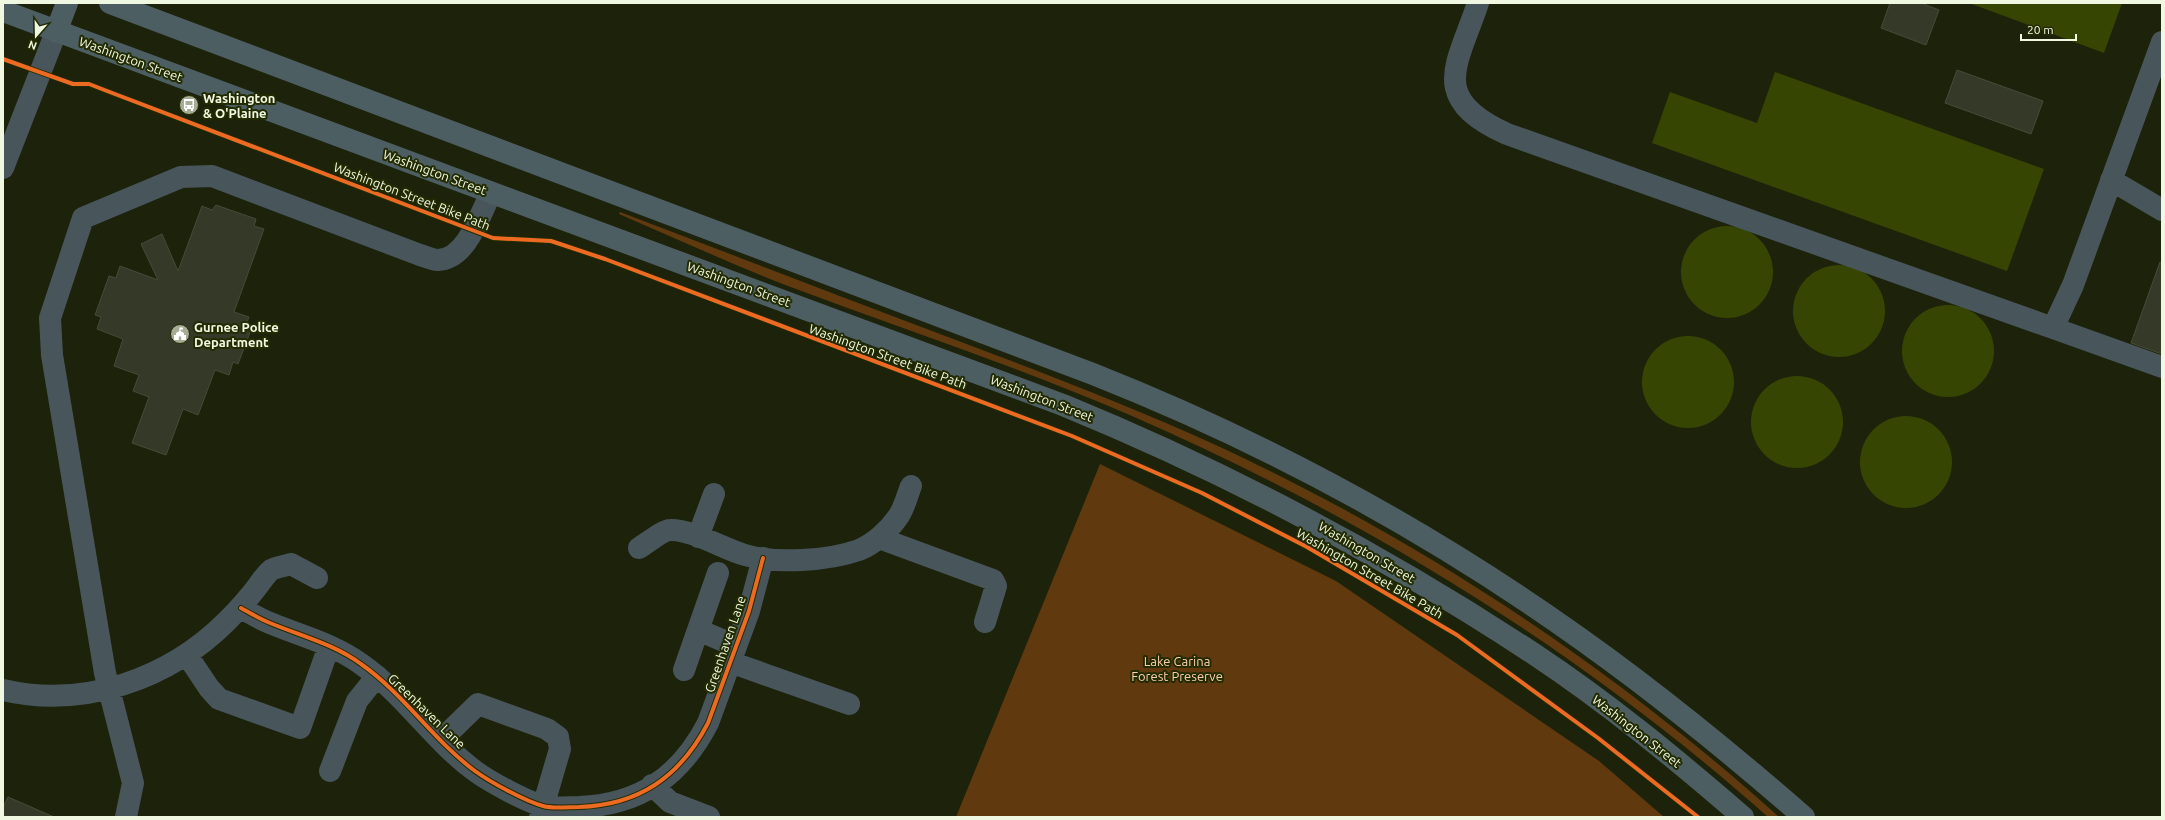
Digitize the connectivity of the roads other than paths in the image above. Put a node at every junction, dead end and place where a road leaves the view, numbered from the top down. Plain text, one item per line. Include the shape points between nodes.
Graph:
1 (66, 3) edge
2 (110, 3) edge
3 (1478, 3) edge
4 (3, 12) edge
5 (56, 32) junction
6 (2160, 52) edge
7 (3, 168) edge
8 (2111, 180) junction
9 (491, 193) junction
10 (2162, 210) edge
11 (2053, 328) junction
12 (2162, 367) edge
13 (911, 486) dead end
14 (714, 494) dead end
15 (698, 537) junction
16 (879, 538) junction
17 (639, 548) dead end
18 (763, 558) junction
19 (718, 573) dead end
20 (317, 578) dead end
21 (241, 608) junction
22 (984, 622) dead end
23 (698, 630) junction
24 (330, 646) junction
25 (733, 654) junction
26 (187, 655) junction
27 (684, 670) dead end
28 (377, 676) junction
29 (108, 689) junction
30 (3, 690) edge
31 (849, 704) dead end
32 (441, 740) junction
33 (330, 771) dead end
34 (652, 785) junction
35 (541, 811) edge
36 (126, 817) edge
37 (709, 817) edge
38 (1743, 817) edge
39 (1804, 817) edge

1 - 5 main road
2 - 39 main road via 1092,374 1205,422 1366,505 1475,569 1632,677 1706,733
3 - 11 street via 1458,54 1454,85 1464,105 1485,124 1514,137
4 - 5 main road, Washington Street
5 - 7 street
5 - 9 main road, Washington Street
6 - 8 street
8 - 10 street
8 - 11 street via 2073,285
9 - 29 street via 466,246 453,256 438,260 212,176 181,177 83,218 50,318 52,355
9 - 38 main road, Washington Street via 1063,405 1135,434 1272,499 1394,566 1536,655 1647,738
11 - 12 street
13 - 16 street via 899,517
14 - 15 street
15 - 17 street via 668,530
15 - 18 street via 745,555
16 - 18 street via 860,550 836,556 809,559
16 - 22 street via 992,580 996,586
18 - 25 street, Greenhaven Lane via 749,611
19 - 23 street
20 - 21 street via 291,564 270,570
21 - 24 street, Greenhaven Lane via 269,623
21 - 26 street via 215,634
23 - 25 street
23 - 27 street
24 - 26 street via 300,728 219,699
24 - 28 street, Greenhaven Lane
25 - 31 street
25 - 34 street, Greenhaven Lane via 700,740 675,770
26 - 29 street via 146,676
28 - 32 street, Greenhaven Lane
28 - 33 street via 357,701
29 - 30 street via 82,695 54,697 24,695
29 - 36 street via 133,782
32 - 35 street, Greenhaven Lane via 476,772
32 - 35 street via 478,704 548,729 558,737 560,749
34 - 35 street, Greenhaven Lane via 640,794 602,806
34 - 37 street via 670,802

